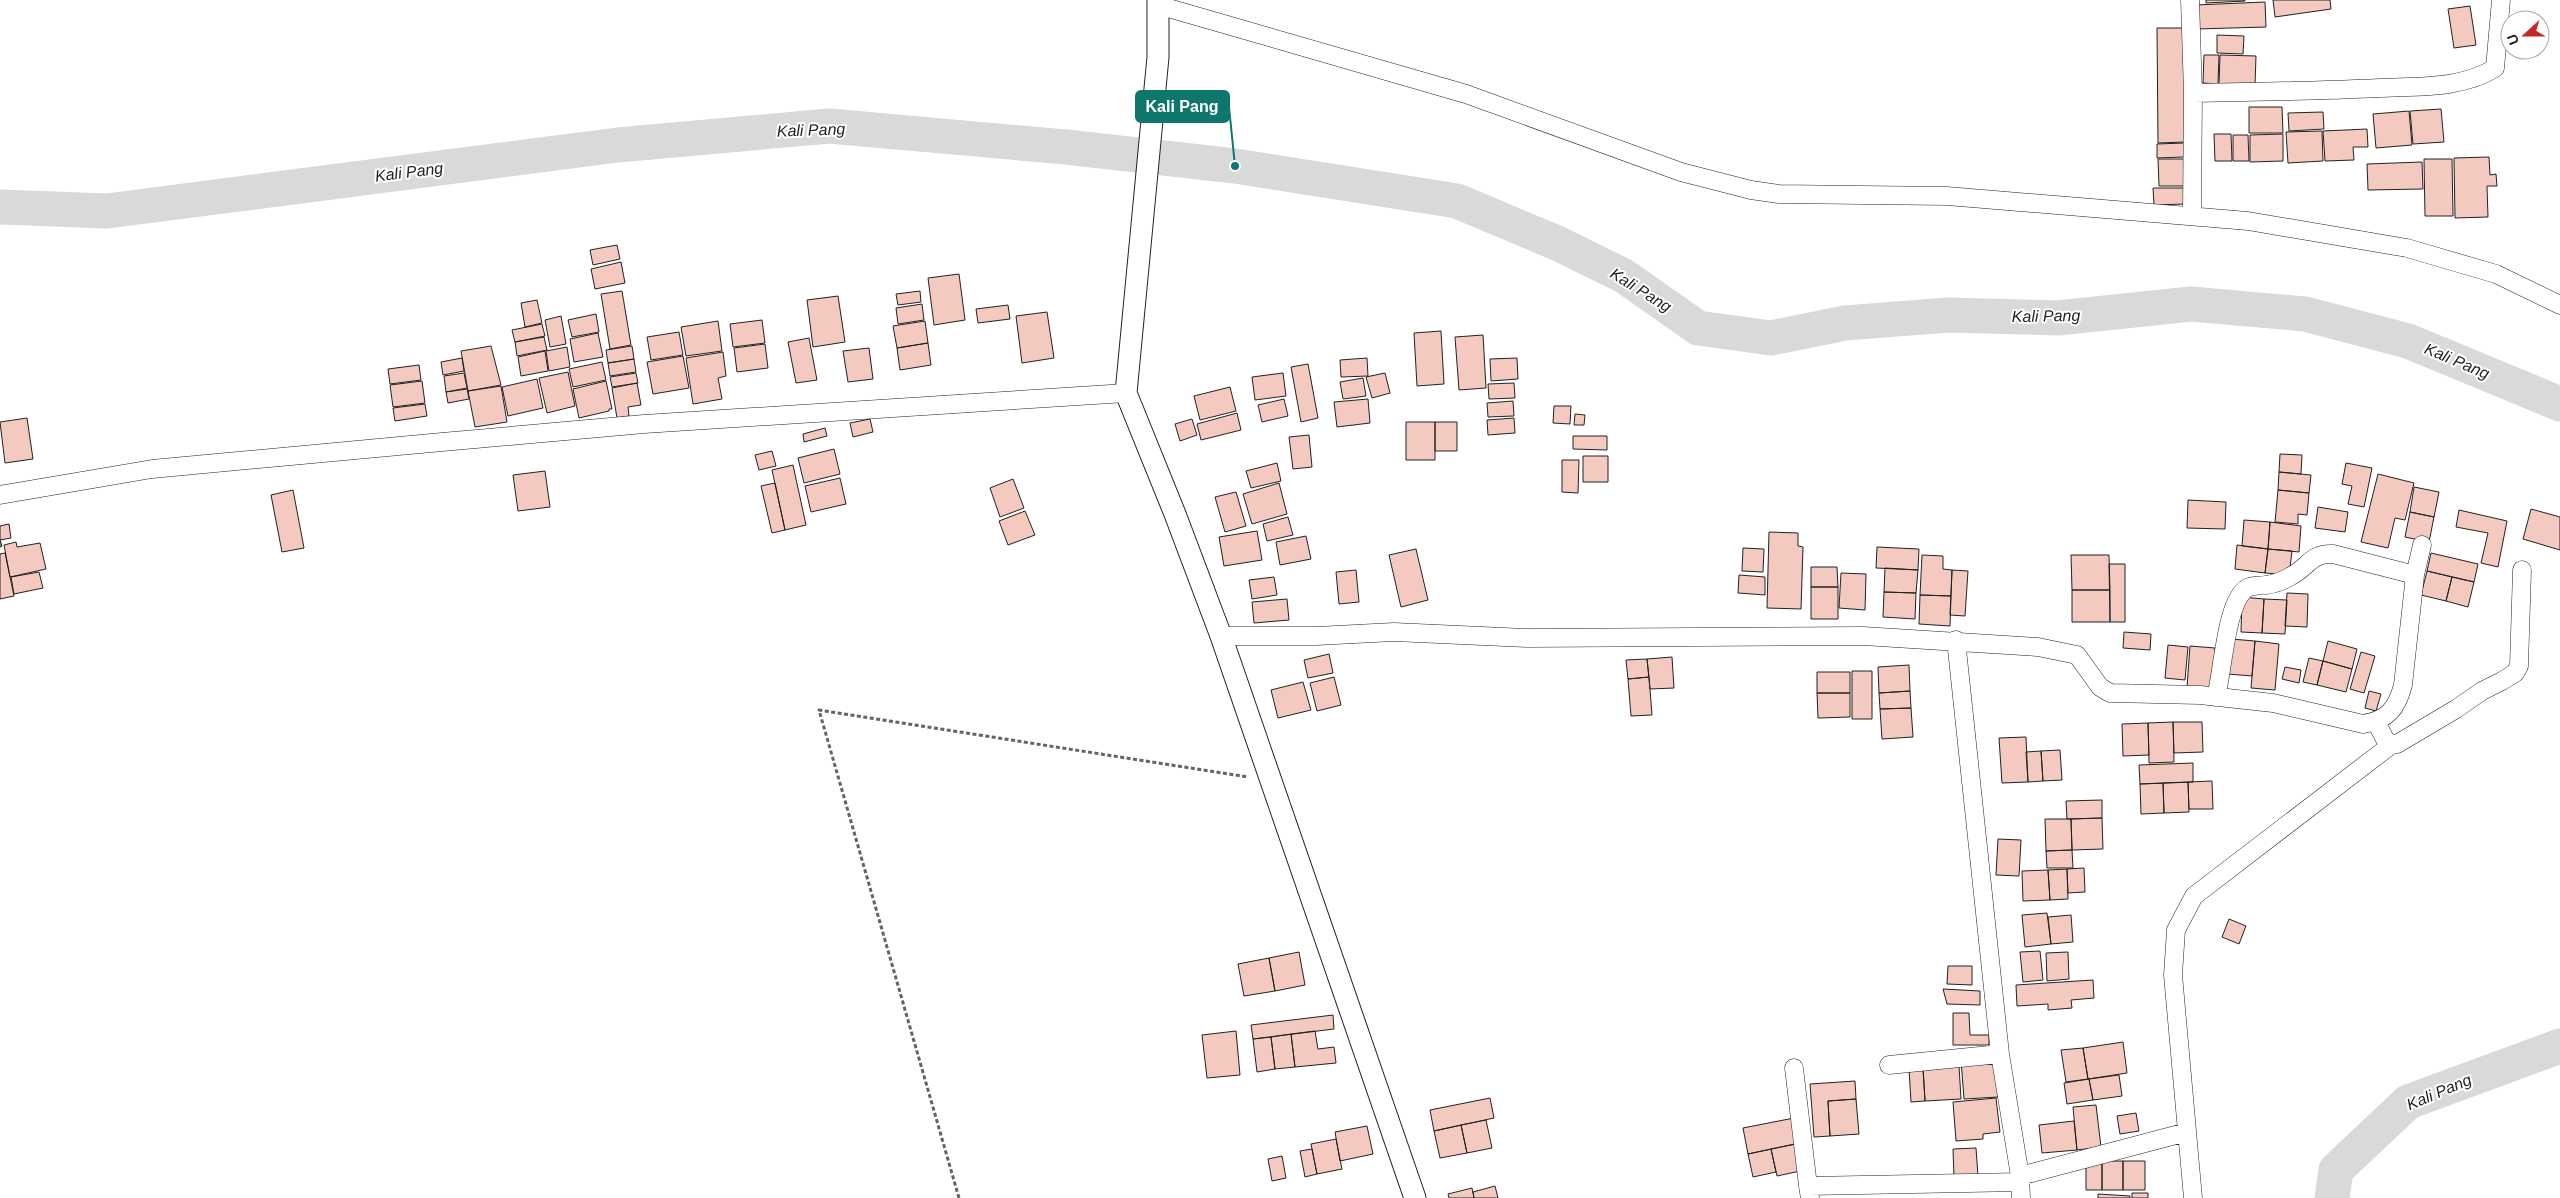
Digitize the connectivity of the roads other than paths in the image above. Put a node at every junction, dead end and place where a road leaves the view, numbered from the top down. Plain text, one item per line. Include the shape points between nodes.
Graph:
1 (2190, 0) edge
2 (2501, 0) edge
3 (1158, 2) edge
4 (2193, 93) junction
5 (2192, 215) junction
6 (2560, 305) edge
7 (1126, 393) junction
8 (0, 495) edge
9 (2422, 545) dead end
10 (2522, 570) dead end
11 (2415, 575) junction
12 (1221, 636) junction
13 (1956, 640) junction
14 (2216, 697) junction
15 (2376, 722) junction
16 (2391, 745) junction
17 (2000, 1054) junction
18 (1889, 1065) dead end
19 (1794, 1068) dead end
20 (2187, 1132) junction
21 (2021, 1185) edge
22 (1935, 1191) edge
23 (1809, 1192) edge
24 (1415, 1198) edge
25 (2193, 1198) edge

1 - 4 street
2 - 4 street via 2495,68 2475,79 2447,84 2358,89
3 - 5 street via 1466,94 1681,172 1751,190 1779,194 1947,196
3 - 7 street via 1158,57
4 - 5 street
5 - 6 street via 2248,221 2407,248 2496,274
7 - 8 street via 644,424 152,470
7 - 12 street
9 - 11 street
10 - 16 street via 2519,666 2516,673 2482,690 2412,736
11 - 14 street via 2324,554 2313,558 2301,570 2283,580 2249,587 2236,600 2230,616
11 - 15 street via 2401,693 2392,710
12 - 13 street via 1394,632 1527,638 1864,636
12 - 24 street
13 - 14 street via 2077,655 2100,687 2110,693
13 - 17 street
14 - 15 street via 2273,703 2348,722
15 - 16 street
16 - 20 street via 2194,896 2176,930 2174,975
17 - 18 street
17 - 21 street
19 - 23 street
20 - 21 street
20 - 25 street
21 - 22 street
22 - 23 street

